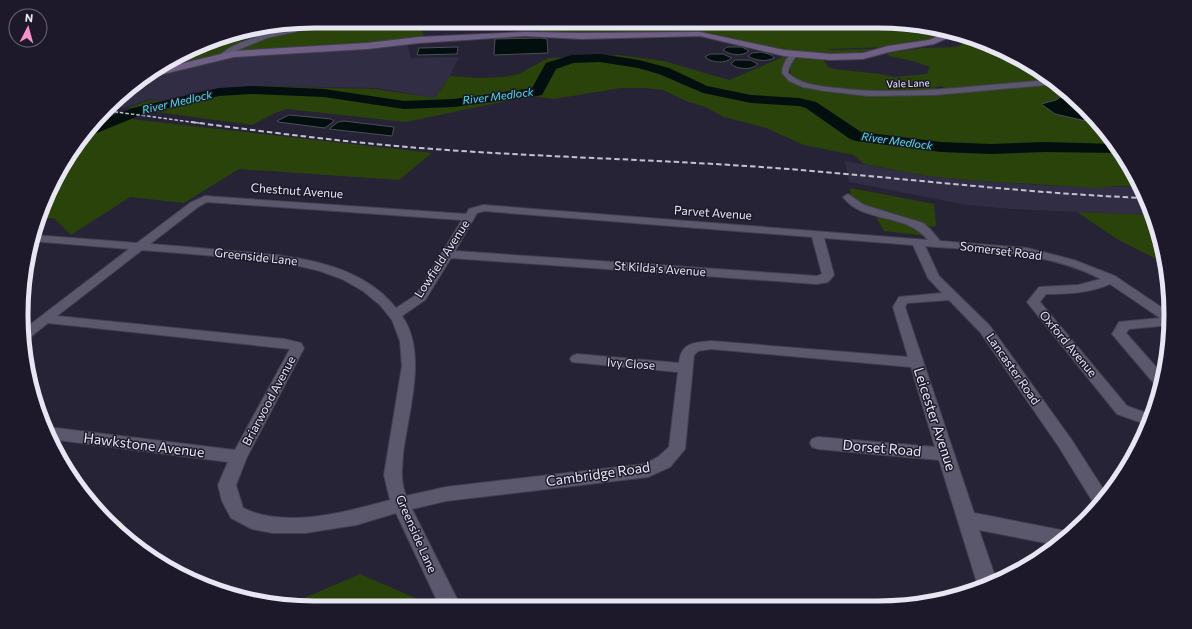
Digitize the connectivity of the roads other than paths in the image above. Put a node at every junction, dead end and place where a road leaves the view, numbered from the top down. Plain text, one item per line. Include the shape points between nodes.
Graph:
1 (299, 29) edge
2 (945, 36) edge
3 (794, 55) junction
4 (226, 56) junction
5 (163, 71) edge
6 (1046, 83) edge
7 (848, 197) dead end
8 (489, 208) joint
9 (470, 217) junction
10 (817, 234) junction
11 (38, 239) edge
12 (917, 242) junction
13 (936, 244) junction
14 (138, 246) junction
15 (448, 254) junction
16 (1111, 279) junction
17 (953, 296) junction
18 (396, 314) junction
19 (1164, 316) edge
20 (44, 319) junction
21 (1164, 321) edge
22 (29, 331) edge
23 (577, 359) dead end
24 (917, 363) junction
25 (685, 368) junction
26 (1157, 376) edge
27 (1144, 418) edge
28 (55, 434) edge
29 (818, 443) dead end
30 (946, 454) junction
31 (239, 457) junction
32 (1099, 497) edge
33 (401, 505) junction
34 (967, 520) junction
35 (1058, 537) edge
36 (986, 579) edge
37 (449, 601) edge

1 - 4 street via 251,41 224,54
2 - 3 street via 931,42 863,56
3 - 4 street via 700,34 525,34
3 - 6 street, Vale Lane via 786,65 787,76 799,83 838,91 918,94
4 - 5 street
7 - 13 street via 860,206 919,225 930,234
8 - 9 street, Lowfield Avenue via 476,210
8 - 10 street, Parvet Avenue
9 - 14 street, Chestnut Avenue via 205,199 194,204
9 - 15 street, Lowfield Avenue
10 - 12 street, Parvet Avenue
10 - 15 street, St Kilda's Avenue via 828,275 817,280
11 - 14 street, Greenside Lane
12 - 13 street, Parvet Avenue
12 - 17 street, Lancaster Road via 934,278
13 - 16 street, Somerset Road via 1027,251 1077,265
14 - 18 street, Greenside Lane via 301,261 342,275 368,288
14 - 20 street, Chestnut Avenue
15 - 18 street, Lowfield Avenue via 421,297
16 - 19 street, Somerset Road
16 - 27 street, Oxford Avenue via 1097,286 1043,290 1033,302 1122,410
17 - 24 street, Leicester Avenue via 903,300 899,307
17 - 32 street, Lancaster Road via 984,329 1065,443
18 - 33 street, Greenside Lane via 407,339 409,366 392,477
20 - 22 street, Chestnut Avenue
20 - 31 street, Briarwood Avenue via 296,346 295,354
21 - 26 street via 1124,325 1119,334
23 - 25 street, Ivy Close
24 - 25 street, Cambridge Road via 711,345 690,350
24 - 30 street, Leicester Avenue
25 - 33 street, Cambridge Road via 677,450 664,462 648,470 446,494
28 - 31 street, Hawkstone Avenue
29 - 30 street, Dorset Road
30 - 34 street, Leicester Avenue
31 - 33 street, Briarwood Avenue via 227,485 231,501 238,513 252,521 273,526 305,525 356,517
33 - 37 street, Greenside Lane via 422,554
34 - 35 street
34 - 36 street, Leicester Avenue

